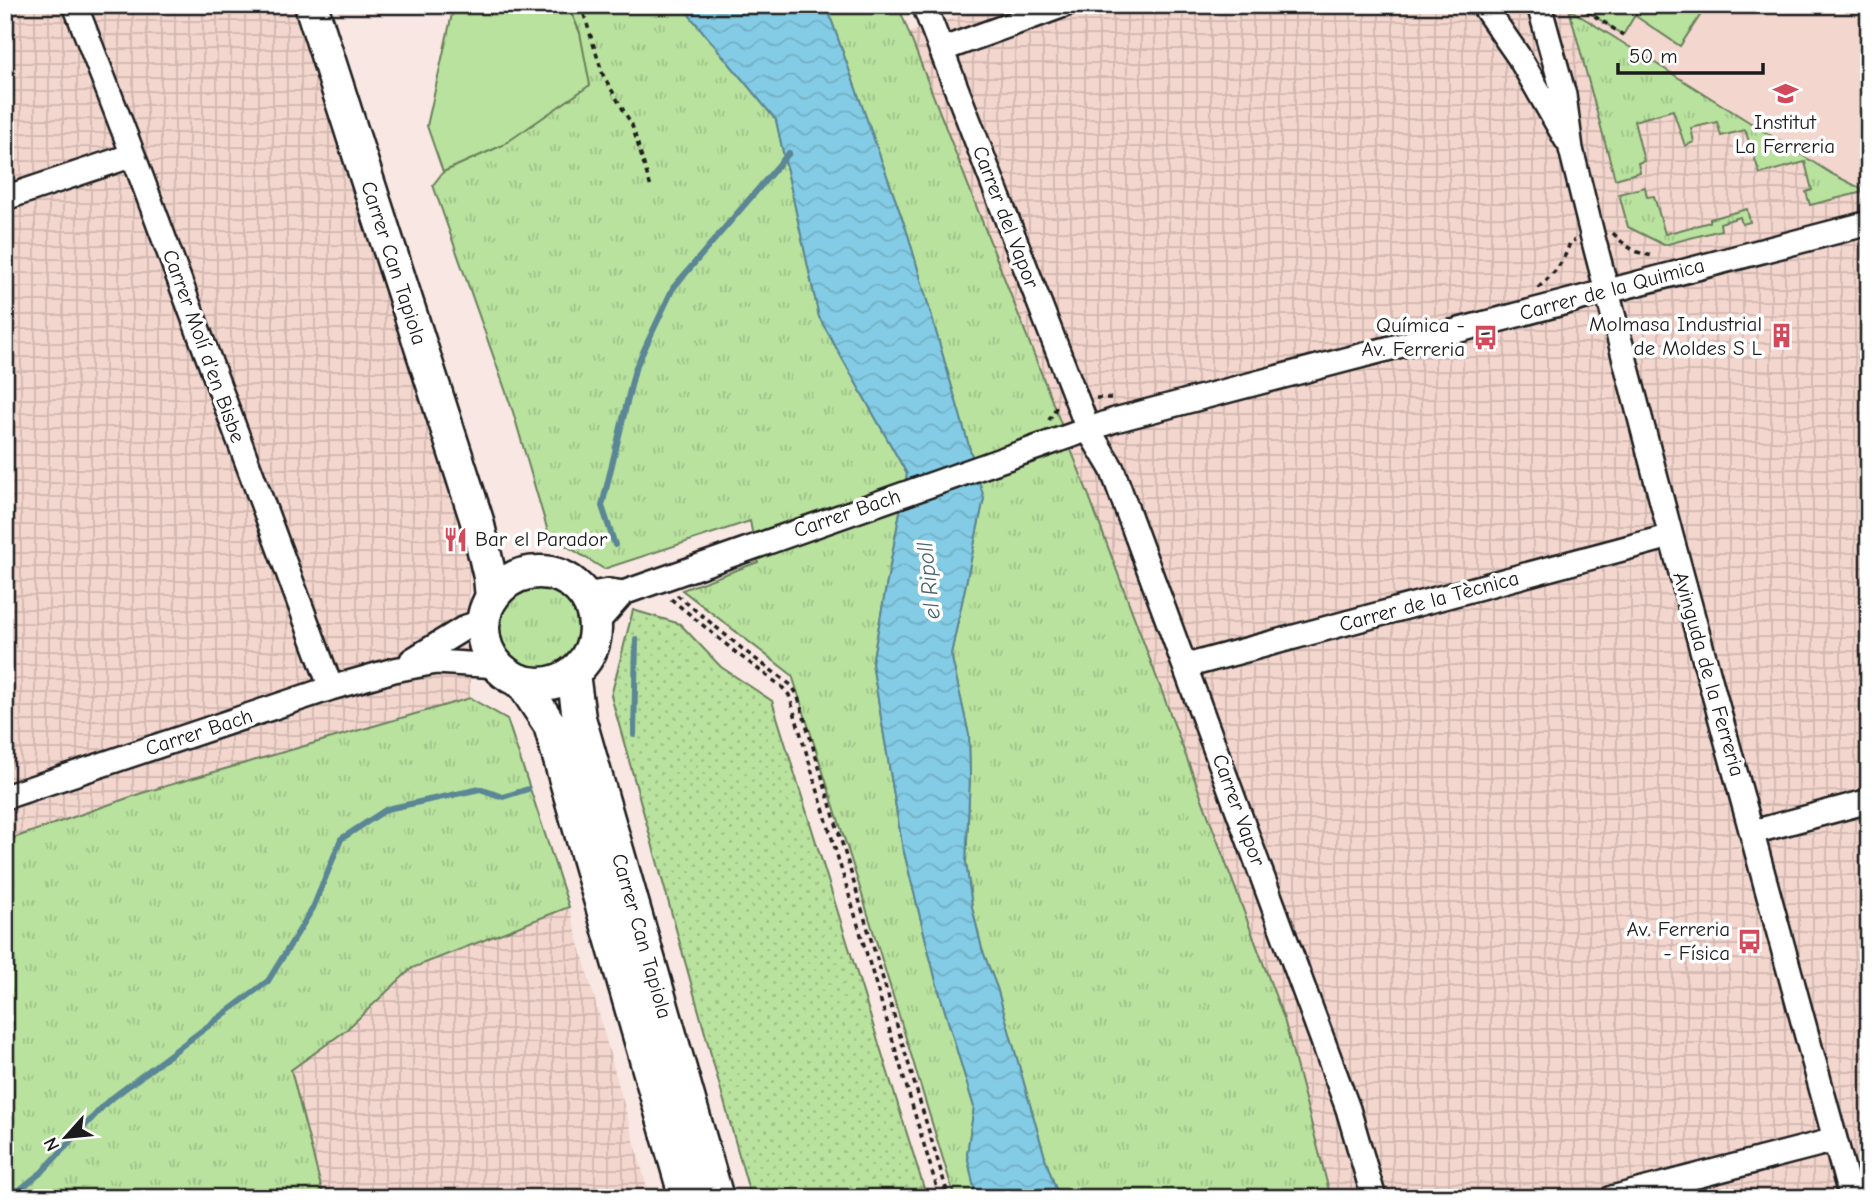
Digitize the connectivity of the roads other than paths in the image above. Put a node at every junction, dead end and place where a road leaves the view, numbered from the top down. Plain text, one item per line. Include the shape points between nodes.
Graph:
1 (75, 5) edge
2 (311, 5) edge
3 (924, 5) edge
4 (1064, 5) edge
5 (1483, 5) edge
6 (1539, 5) edge
7 (941, 50) junction
8 (1571, 149) junction
9 (133, 155) junction
10 (5, 198) edge
11 (1869, 222) edge
12 (1608, 290) junction
13 (1079, 431) junction
14 (1671, 536) junction
15 (495, 593) junction
16 (596, 606) junction
17 (1186, 666) junction
18 (394, 670) junction
19 (507, 678) junction
20 (574, 682) junction
21 (331, 688) junction
22 (5, 796) edge
23 (1869, 801) edge
24 (1753, 832) junction
25 (1835, 1140) junction
26 (686, 1198) edge
27 (717, 1198) edge
28 (1374, 1198) edge
29 (1612, 1198) edge
30 (1851, 1198) edge

1 - 9 street, Carrer Molí d'en Bisbe
2 - 15 street, Carrer Can Tapiola via 477,521
3 - 7 street, Carrer del Vapor
4 - 7 street
5 - 8 street, Avinguda de la Ferreria
6 - 8 street, Avinguda de la Ferreria via 1564,95
7 - 13 street, Carrer del Vapor
8 - 12 street, Avinguda de la Ferreria
9 - 10 street
9 - 21 street, Carrer Molí d'en Bisbe
11 - 12 street, Carrer de la Quimica
12 - 13 street, Carrer de la Quimica
12 - 14 street, Avinguda de la Ferreria
13 - 16 street, Carrer Bach via 746,549 668,587 623,593
13 - 17 street, Carrer Vapor via 1112,469
14 - 17 street, Carrer de la Tècnica
14 - 24 street, Avinguda de la Ferreria
15 - 16 street via 553,574 566,579
15 - 18 street, Carrer Bach via 438,646
15 - 19 street via 484,637
16 - 20 street via 590,652
17 - 28 street, Carrer Vapor via 1348,1108
18 - 19 street, Carrer Bach via 436,662
18 - 21 street, Carrer Bach
19 - 20 street via 540,685
19 - 26 street, Carrer Can Tapiola via 550,725
20 - 27 street, Carrer Can Tapiola via 579,718
21 - 22 street, Carrer Bach
23 - 24 street
24 - 25 street, Avinguda de la Ferreria
25 - 29 street
25 - 30 street, Avinguda de la Ferreria

